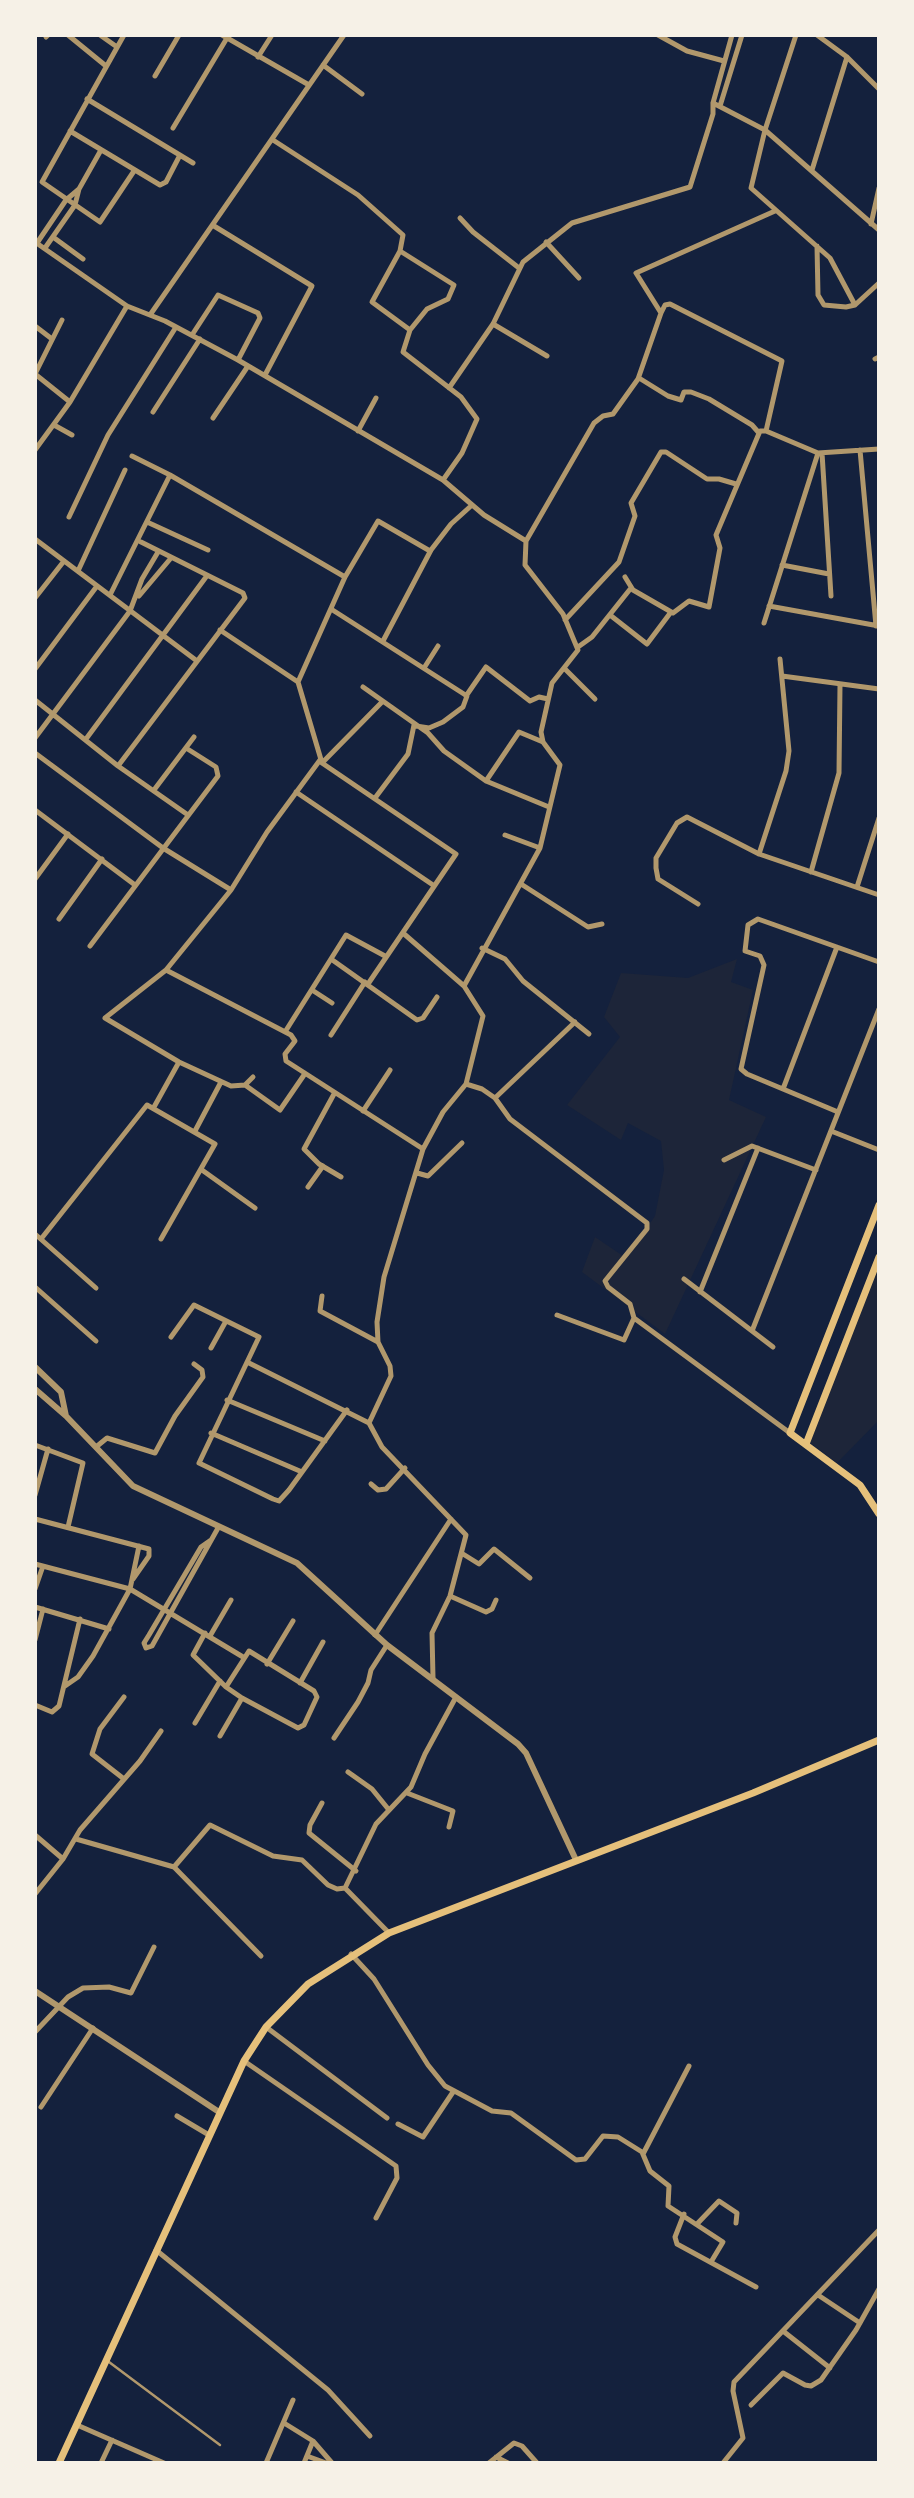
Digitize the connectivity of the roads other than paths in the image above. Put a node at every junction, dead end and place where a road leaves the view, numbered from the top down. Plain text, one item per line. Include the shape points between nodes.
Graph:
1 (68, 35) edge
2 (100, 35) edge
3 (124, 35) edge
4 (179, 35) edge
5 (272, 35) edge
6 (344, 35) edge
7 (658, 35) edge
8 (732, 35) edge
9 (742, 35) edge
10 (796, 35) edge
11 (817, 35) edge
12 (225, 36) edge
13 (117, 47) junction
14 (258, 57) junction
15 (847, 57) junction
16 (724, 61) junction
17 (323, 65) junction
18 (106, 66) junction
19 (155, 76) dead end
20 (309, 85) junction
21 (879, 89) edge
22 (362, 94) dead end
23 (87, 99) junction
24 (713, 103) junction
25 (721, 105) junction
26 (713, 114) junction
27 (173, 128) dead end
28 (765, 130) junction
29 (70, 131) junction
30 (273, 140) junction
31 (101, 150) junction
32 (180, 155) junction
33 (193, 163) dead end
34 (812, 170) junction
35 (134, 171) junction
36 (879, 188) edge
37 (79, 189) junction
38 (66, 200) junction
39 (75, 205) junction
40 (775, 211) junction
41 (460, 218) dead end
42 (871, 224) junction
43 (214, 226) junction
44 (879, 230) edge
45 (53, 237) junction
46 (36, 242) edge
47 (546, 242) junction
48 (817, 246) junction
49 (45, 248) junction
50 (400, 251) junction
51 (83, 259) dead end
52 (519, 268) junction
53 (579, 278) dead end
54 (879, 284) edge
55 (855, 304) junction
56 (127, 306) junction
57 (661, 313) junction
58 (150, 315) junction
59 (62, 320) dead end
60 (493, 324) junction
61 (35, 326) edge
62 (176, 327) junction
63 (410, 330) junction
64 (192, 335) junction
65 (52, 339) junction
66 (201, 339) junction
67 (547, 356) dead end
68 (238, 360) junction
69 (248, 366) junction
70 (35, 374) edge
71 (265, 375) junction
72 (639, 378) junction
73 (449, 388) junction
74 (376, 398) dead end
75 (70, 402) junction
76 (153, 412) dead end
77 (213, 418) dead end
78 (54, 425) junction
79 (766, 431) junction
80 (358, 432) junction
81 (759, 433) junction
82 (72, 435) dead end
83 (879, 449) edge
84 (35, 450) edge
85 (860, 450) junction
86 (820, 453) junction
87 (132, 456) dead end
88 (125, 470) dead end
89 (170, 475) junction
90 (443, 480) junction
91 (736, 484) junction
92 (472, 505) junction
93 (69, 517) dead end
94 (147, 522) junction
95 (35, 539) edge
96 (526, 541) junction
97 (141, 542) dead end
98 (208, 550) dead end
99 (430, 551) junction
100 (158, 552) junction
101 (171, 558) junction
102 (64, 561) junction
103 (782, 565) junction
104 (78, 571) junction
105 (829, 574) junction
106 (206, 577) junction
107 (345, 577) junction
108 (625, 577) dead end
109 (97, 586) junction
110 (631, 588) junction
111 (110, 595) junction
112 (831, 596) dead end
113 (35, 598) edge
114 (136, 598) junction
115 (769, 606) junction
116 (331, 609) junction
117 (130, 611) junction
118 (671, 612) junction
119 (610, 615) junction
120 (565, 620) junction
121 (764, 623) dead end
122 (878, 626) edge
123 (220, 630) junction
124 (163, 635) junction
125 (383, 641) junction
126 (439, 646) dead end
127 (578, 647) junction
128 (780, 659) dead end
129 (197, 661) junction
130 (424, 668) junction
131 (35, 669) edge
132 (565, 669) junction
133 (782, 676) junction
134 (299, 682) junction
135 (839, 685) junction
136 (363, 687) dead end
137 (879, 689) edge
138 (466, 696) junction
139 (548, 699) junction
140 (595, 699) dead end
141 (35, 700) edge
142 (382, 702) junction
143 (53, 713) junction
144 (415, 725) junction
145 (194, 737) dead end
146 (35, 738) edge
147 (86, 739) junction
148 (543, 742) junction
149 (186, 748) junction
150 (35, 752) edge
151 (321, 761) junction
152 (118, 766) junction
153 (486, 781) junction
154 (154, 790) junction
155 (296, 792) junction
156 (376, 798) junction
157 (549, 807) junction
158 (35, 810) edge
159 (188, 815) junction
160 (879, 818) edge
161 (68, 834) junction
162 (505, 835) dead end
163 (163, 848) junction
164 (540, 848) junction
165 (759, 854) junction
166 (102, 859) junction
167 (811, 872) junction
168 (35, 879) edge
169 (521, 884) junction
170 (135, 885) junction
171 (433, 885) junction
172 (857, 887) junction
173 (231, 890) junction
174 (879, 895) edge
175 (698, 904) dead end
176 (59, 919) dead end
177 (602, 924) dead end
178 (403, 933) junction
179 (90, 946) dead end
180 (837, 947) junction
181 (482, 948) junction
182 (385, 956) junction
183 (331, 959) junction
184 (879, 962) edge
185 (166, 970) junction
186 (366, 983) junction
187 (464, 986) junction
188 (312, 990) junction
189 (436, 997) dead end
190 (332, 1003) dead end
191 (879, 1009) edge
192 (575, 1022) junction
193 (285, 1032) junction
194 (589, 1034) dead end
195 (331, 1035) dead end
196 (178, 1062) junction
197 (390, 1070) dead end
198 (304, 1075) junction
199 (253, 1077) dead end
200 (221, 1082) junction
201 (466, 1084) junction
202 (245, 1085) junction
203 (783, 1089) junction
204 (334, 1094) junction
205 (495, 1098) junction
206 (154, 1107) junction
207 (363, 1111) junction
208 (838, 1112) junction
209 (195, 1131) junction
210 (831, 1131) junction
211 (462, 1143) dead end
212 (758, 1148) junction
213 (423, 1149) junction
214 (879, 1150) edge
215 (724, 1160) dead end
216 (323, 1166) junction
217 (202, 1170) junction
218 (816, 1170) junction
219 (417, 1172) junction
220 (341, 1177) dead end
221 (308, 1186) dead end
222 (879, 1205) edge
223 (255, 1208) dead end
224 (38, 1237) edge
225 (161, 1239) dead end
226 (879, 1257) edge
227 (684, 1279) dead end
228 (35, 1287) edge
229 (96, 1288) dead end
230 (700, 1292) junction
231 (322, 1296) dead end
232 (557, 1315) dead end
233 (634, 1318) junction
234 (226, 1321) junction
235 (752, 1331) junction
236 (171, 1338) dead end
237 (96, 1341) dead end
238 (378, 1342) junction
239 (773, 1347) dead end
240 (211, 1348) dead end
241 (247, 1362) junction
242 (194, 1364) dead end
243 (35, 1367) edge
244 (35, 1389) edge
245 (227, 1400) junction
246 (347, 1410) junction
247 (66, 1416) junction
248 (369, 1423) junction
249 (211, 1433) junction
250 (790, 1433) junction
251 (326, 1441) junction
252 (806, 1444) junction
253 (35, 1445) edge
254 (96, 1447) junction
255 (48, 1449) junction
256 (405, 1468) junction
257 (302, 1472) junction
258 (37, 1480) edge
259 (371, 1484) dead end
260 (35, 1495) edge
261 (879, 1514) edge
262 (35, 1519) edge
263 (451, 1519) junction
264 (68, 1527) junction
265 (218, 1528) junction
266 (211, 1540) junction
267 (139, 1546) junction
268 (463, 1554) junction
269 (35, 1563) edge
270 (43, 1566) junction
271 (530, 1578) dead end
272 (133, 1579) junction
273 (35, 1589) edge
274 (130, 1589) junction
275 (450, 1596) junction
276 (496, 1600) dead end
277 (230, 1601) dead end
278 (35, 1607) edge
279 (43, 1609) junction
280 (164, 1609) junction
281 (171, 1613) junction
282 (80, 1619) junction
283 (293, 1621) dead end
284 (108, 1629) junction
285 (207, 1635) junction
286 (376, 1635) junction
287 (35, 1640) edge
288 (323, 1642) dead end
289 (387, 1645) junction
290 (243, 1657) junction
291 (267, 1664) junction
292 (433, 1678) junction
293 (220, 1681) junction
294 (300, 1683) junction
295 (65, 1686) junction
296 (226, 1687) junction
297 (124, 1697) dead end
298 (456, 1697) junction
299 (242, 1698) junction
300 (35, 1705) edge
301 (195, 1723) dead end
302 (160, 1731) dead end
303 (220, 1736) dead end
304 (334, 1738) dead end
305 (879, 1740) edge
306 (348, 1772) dead end
307 (124, 1779) junction
308 (407, 1793) junction
309 (322, 1803) dead end
310 (389, 1810) junction
311 (449, 1827) dead end
312 (35, 1835) edge
313 (76, 1839) junction
314 (63, 1859) junction
315 (576, 1860) junction
316 (174, 1867) junction
317 (356, 1871) junction
318 (345, 1888) junction
319 (35, 1894) edge
320 (389, 1933) junction
321 (155, 1947) dead end
322 (351, 1954) junction
323 (261, 1956) dead end
324 (35, 1991) edge
325 (59, 2007) junction
326 (93, 2028) junction
327 (266, 2028) junction
328 (35, 2032) edge
329 (244, 2061) junction
330 (689, 2066) dead end
331 (453, 2092) junction
332 (41, 2107) dead end
333 (219, 2112) junction
334 (177, 2116) dead end
335 (387, 2118) dead end
336 (398, 2124) dead end
337 (209, 2135) junction
338 (643, 2154) junction
339 (684, 2214) junction
340 (376, 2218) dead end
341 (736, 2223) dead end
342 (697, 2224) junction
343 (879, 2230) edge
344 (156, 2250) junction
345 (711, 2262) junction
346 (756, 2287) dead end
347 (879, 2288) edge
348 (818, 2295) junction
349 (860, 2323) junction
350 (783, 2331) junction
351 (107, 2360) junction
352 (830, 2368) junction
353 (293, 2400) dead end
354 (751, 2405) dead end
355 (284, 2423) junction
356 (77, 2425) junction
357 (370, 2436) dead end
358 (112, 2440) junction
359 (313, 2441) junction
360 (220, 2445) dead end
361 (496, 2457) junction
362 (305, 2460) edge
363 (155, 2461) edge
364 (59, 2463) edge
365 (102, 2463) edge
366 (164, 2463) edge
367 (266, 2463) edge
368 (326, 2463) edge
369 (332, 2463) edge
370 (489, 2463) edge
371 (508, 2463) edge
372 (537, 2463) edge
373 (723, 2463) edge

1 - 18 street
2 - 13 street
3 - 13 street
4 - 19 street
5 - 14 street
6 - 17 street
7 - 16 street via 687,51
8 - 16 street
9 - 25 street
10 - 28 street
11 - 15 street
12 - 14 street
12 - 27 street
13 - 18 street
14 - 20 street
15 - 21 street
15 - 34 street
16 - 24 street
17 - 20 street
17 - 22 street
18 - 23 street
20 - 30 street
23 - 29 street
23 - 32 street
24 - 25 street
24 - 26 street
25 - 26 street
25 - 28 street
26 - 47 street via 687,190 572,223
28 - 34 street
28 - 40 street via 751,188
29 - 31 street
29 - 38 street via 41,182
30 - 43 street
30 - 50 street via 358,195 400,231 404,239
31 - 35 street
31 - 37 street
32 - 33 street
32 - 35 street via 163,184
34 - 42 street
35 - 39 street via 100,222
36 - 42 street
37 - 38 street
37 - 39 street
38 - 39 street
38 - 46 street
39 - 45 street
40 - 48 street
40 - 57 street via 637,271
41 - 52 street
42 - 44 street
43 - 58 street
43 - 71 street via 312,286
45 - 49 street
45 - 51 street
46 - 49 street
47 - 52 street
47 - 53 street
48 - 55 street via 839,270
48 - 55 street via 821,302 826,306
49 - 56 street
50 - 63 street via 372,302
50 - 63 street via 454,285 448,299 427,309
52 - 60 street
54 - 55 street
56 - 58 street
56 - 75 street
57 - 72 street
57 - 79 street via 670,304 782,361
58 - 62 street
59 - 65 street
60 - 67 street
60 - 73 street
61 - 65 street
62 - 64 street
62 - 93 street via 108,435
63 - 73 street via 403,352
64 - 66 street
64 - 68 street via 218,295 258,313 260,318
65 - 70 street
66 - 68 street
66 - 76 street
68 - 69 street
69 - 71 street
69 - 77 street
70 - 75 street
71 - 80 street
72 - 81 street via 681,400 684,392 709,399
72 - 96 street via 612,414 594,423
73 - 90 street via 477,421
74 - 80 street
75 - 78 street
78 - 82 street
78 - 84 street
79 - 81 street
79 - 86 street
80 - 90 street
81 - 91 street
83 - 85 street
85 - 86 street
85 - 122 street
86 - 103 street
86 - 105 street
87 - 89 street
88 - 104 street
89 - 94 street
89 - 107 street
90 - 92 street
91 - 118 street via 715,538 720,548 710,606 689,601
91 - 120 street via 708,479 661,452 631,503 635,516 619,562
92 - 96 street
92 - 99 street
94 - 98 street
94 - 111 street
95 - 102 street
96 - 120 street via 525,565
97 - 100 street
99 - 107 street via 378,521
99 - 125 street
100 - 101 street
100 - 114 street
101 - 106 street
101 - 114 street
102 - 104 street
102 - 113 street
103 - 105 street
103 - 115 street
104 - 109 street
105 - 112 street
106 - 123 street via 245,595
106 - 124 street
107 - 116 street
108 - 110 street
109 - 111 street
109 - 131 street
110 - 118 street
110 - 119 street
111 - 117 street
114 - 117 street
115 - 121 street
115 - 122 street
116 - 125 street
116 - 134 street
117 - 124 street
117 - 143 street
118 - 119 street via 647,644
119 - 127 street
120 - 127 street
123 - 129 street
123 - 134 street
124 - 129 street
124 - 147 street
125 - 130 street
126 - 130 street
127 - 132 street
128 - 133 street
129 - 152 street
130 - 138 street
132 - 139 street via 552,684
132 - 140 street
133 - 135 street
133 - 165 street via 789,751
134 - 151 street
135 - 137 street
135 - 167 street via 839,773
136 - 142 street
138 - 139 street via 486,667 530,701
138 - 144 street via 463,707 443,722 429,728
139 - 148 street
141 - 143 street
142 - 144 street
142 - 151 street
143 - 146 street
143 - 147 street
144 - 153 street
144 - 156 street via 408,754
145 - 149 street
147 - 152 street
148 - 153 street via 519,732
148 - 157 street via 560,765
149 - 154 street
149 - 159 street via 219,772
150 - 163 street
151 - 155 street
151 - 156 street
152 - 154 street
153 - 157 street
154 - 159 street
155 - 171 street
155 - 173 street
156 - 171 street via 456,854
157 - 164 street
158 - 161 street
159 - 163 street
160 - 172 street
161 - 166 street
161 - 168 street
162 - 164 street
163 - 170 street
163 - 173 street
164 - 169 street
165 - 167 street
165 - 175 street via 692,818 680,821 656,858 658,879
166 - 170 street
166 - 176 street
167 - 172 street
169 - 177 street via 588,927
169 - 181 street
170 - 179 street
171 - 178 street
172 - 174 street
173 - 185 street
178 - 182 street
178 - 187 street
180 - 184 street
180 - 203 street
180 - 203 street via 758,919 750,921 746,951 760,956 764,965 741,1066
181 - 187 street
181 - 192 street via 505,959 523,981
182 - 183 street via 349,934
182 - 186 street
183 - 186 street
183 - 188 street
185 - 193 street
185 - 196 street via 105,1018
186 - 189 street via 417,1020
186 - 195 street
187 - 201 street via 483,1016
188 - 190 street
188 - 193 street
191 - 208 street
192 - 194 street
192 - 205 street
193 - 198 street via 295,1041 284,1058
196 - 200 street
196 - 206 street
197 - 207 street
198 - 202 street via 280,1110
198 - 204 street
199 - 202 street
200 - 202 street
200 - 209 street
201 - 205 street
201 - 213 street via 443,1112
203 - 208 street
204 - 207 street
204 - 216 street via 304,1147
205 - 233 street via 510,1119 647,1223 647,1229 605,1280 630,1304
206 - 209 street
206 - 224 street via 142,1107
207 - 213 street
208 - 210 street
209 - 217 street via 215,1145
210 - 214 street
210 - 218 street
211 - 219 street via 428,1177
212 - 215 street via 752,1146
212 - 218 street
212 - 230 street
213 - 219 street
216 - 220 street
216 - 221 street
217 - 223 street
217 - 225 street
218 - 235 street
219 - 238 street via 384,1277
222 - 250 main road
224 - 229 street
226 - 252 main road
227 - 230 street
228 - 237 street
230 - 235 street
231 - 238 street via 321,1312
232 - 233 street via 624,1340
233 - 250 street
234 - 236 street via 192,1305
234 - 240 street
234 - 241 street via 259,1338
235 - 239 street
238 - 248 street via 391,1376
241 - 245 street
241 - 246 street
242 - 254 street via 203,1377 155,1453 107,1438
243 - 247 street via 61,1392
244 - 247 street
245 - 249 street
245 - 251 street
246 - 248 street
246 - 251 street
247 - 254 street
248 - 256 street via 378,1442
249 - 257 street
249 - 257 street via 200,1466 275,1500 283,1497
250 - 252 main road
251 - 257 street
252 - 261 main road via 860,1485
253 - 255 street
254 - 265 street via 133,1486
255 - 258 street
255 - 264 street via 83,1464
256 - 259 street via 386,1489
256 - 263 street
258 - 260 street
262 - 264 street
263 - 268 street via 466,1535
263 - 286 street
264 - 267 street
265 - 266 street
265 - 286 street via 297,1563
266 - 280 street via 201,1547
266 - 281 street
267 - 272 street
267 - 272 street via 150,1553
268 - 271 street via 479,1564 494,1549
268 - 275 street
269 - 270 street
270 - 273 street
270 - 274 street
272 - 274 street
274 - 280 street
274 - 284 street
275 - 276 street via 486,1612
275 - 292 street via 432,1633
277 - 285 street
278 - 279 street
279 - 282 street
279 - 287 street
280 - 281 street
280 - 281 street via 144,1643 146,1648 152,1646
281 - 285 street
282 - 284 street
282 - 295 street
283 - 291 street
284 - 295 street via 78,1677
285 - 290 street
285 - 293 street via 193,1655
286 - 289 street
288 - 294 street
289 - 292 street
289 - 304 street
290 - 291 street via 250,1651
290 - 296 street
291 - 294 street
292 - 298 street
293 - 296 street
293 - 301 street
294 - 299 street via 317,1697 301,1728
295 - 300 street via 55,1711
296 - 299 street
297 - 307 street via 100,1729 92,1754
298 - 308 street
298 - 315 street via 524,1749
299 - 303 street
302 - 307 street
305 - 315 main road
306 - 310 street via 372,1789
307 - 313 street
308 - 310 street
308 - 311 street via 453,1811
309 - 317 street via 309,1832
310 - 317 street via 372,1830
312 - 314 street
313 - 314 street
313 - 316 street
314 - 319 street
315 - 320 main road
316 - 318 street via 209,1825 272,1856 302,1860 328,1885
316 - 323 street
317 - 318 street
318 - 320 street
320 - 322 main road
321 - 325 street via 131,1993 92,1986
322 - 327 main road via 308,1984
322 - 331 street via 374,1979 434,2075
324 - 325 street
325 - 326 street
325 - 328 street
326 - 332 street
326 - 333 street
327 - 329 main road
327 - 335 street
329 - 333 main road
329 - 340 street via 396,2166 397,2178
330 - 338 street
331 - 336 street via 423,2137
331 - 338 street via 492,2111 511,2113 576,2160 585,2159 607,2134
333 - 337 main road
334 - 337 street
337 - 344 main road
338 - 339 street via 650,2171 669,2186 668,2206
339 - 342 street
339 - 345 street via 676,2242
341 - 342 street via 737,2213 719,2201
342 - 345 street via 723,2242
343 - 348 street
344 - 351 main road
344 - 357 street via 319,2381
345 - 346 street
347 - 349 street
348 - 349 street
348 - 350 street
349 - 352 street
350 - 352 street
350 - 373 street via 734,2382 743,2438
351 - 356 main road
351 - 360 lane
352 - 354 street via 811,2386 783,2373
353 - 355 street
355 - 359 street
355 - 367 street
356 - 358 street
356 - 364 main road
358 - 363 street
358 - 365 street
359 - 362 street
359 - 369 street
361 - 370 street
361 - 371 street
361 - 372 street via 515,2443
362 - 368 street
363 - 366 street

